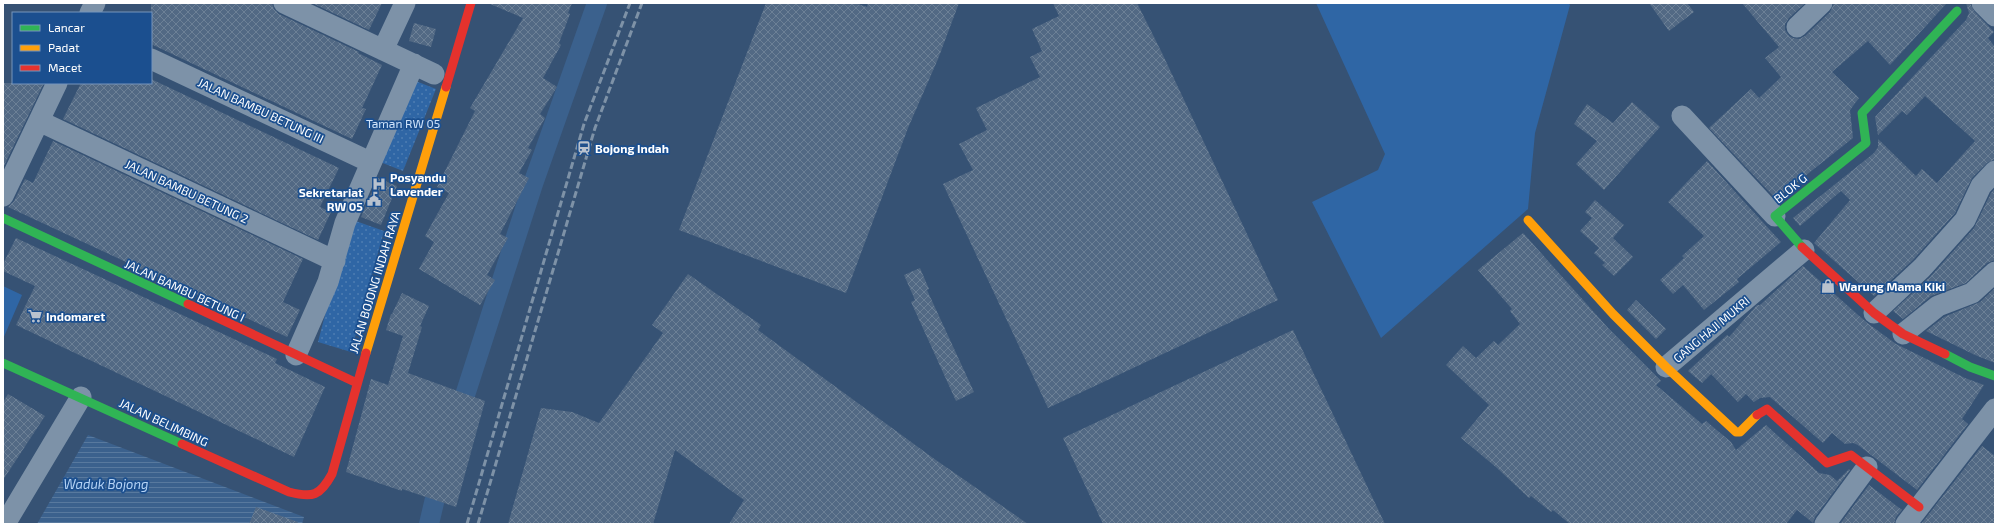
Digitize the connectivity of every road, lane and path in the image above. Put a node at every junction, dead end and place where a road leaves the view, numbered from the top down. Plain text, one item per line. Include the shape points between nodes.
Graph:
1 (95, 3) edge
2 (284, 3) edge
3 (405, 3) edge
4 (471, 3) edge
5 (1822, 3) edge
6 (1982, 3) edge
7 (1959, 6) edge
8 (90, 12) edge
9 (1995, 16) edge
10 (1797, 27) dead end
11 (383, 50) junction
12 (152, 59) edge
13 (414, 64) junction
14 (434, 74) dead end
15 (57, 84) edge
16 (1682, 116) dead end
17 (39, 121) junction
18 (370, 162) junction
19 (1995, 170) edge
20 (3, 196) edge
21 (1775, 216) junction
22 (3, 218) edge
23 (1528, 220) dead end
24 (1804, 250) junction
25 (335, 261) junction
26 (1995, 272) edge
27 (1874, 314) junction
28 (1903, 334) junction
29 (296, 355) junction
30 (3, 363) edge
31 (1666, 367) junction
32 (1995, 376) edge
33 (357, 383) junction
34 (81, 397) junction
35 (1995, 409) edge
36 (1867, 467) junction
37 (316, 495) joint
38 (1919, 507) junction
39 (5, 524) edge
40 (1825, 524) edge
41 (1906, 524) edge

1 - 8 street
2 - 11 street
3 - 11 street
4 - 33 street, JALAN BOJONG INDAH RAYA
5 - 10 street
6 - 9 street
7 - 21 street, BLOK G via 1862,113 1866,143
11 - 13 street
12 - 18 street, JALAN BAMBU BETUNG III
13 - 14 street
13 - 18 street
15 - 17 street
16 - 21 street
17 - 20 street
17 - 25 street, JALAN BAMBU BETUNG 2
18 - 25 street via 345,223
19 - 27 street via 1981,186 1965,220 1922,268
21 - 24 street, BLOK G
22 - 29 street, JALAN BAMBU BETUNG I
23 - 31 street via 1613,314
24 - 27 street, BLOK G
24 - 31 street, GANG HAJI MUKRI
25 - 29 street
26 - 28 street via 1972,292 1938,306
27 - 28 street, BLOK G
28 - 32 street, BLOK G via 1970,367
29 - 33 street, JALAN BAMBU BETUNG I
30 - 34 street, JALAN BELIMBING
31 - 36 street, GANG HAJI MUKRI via 1736,432 1740,432 1767,409 1827,463 1851,455
33 - 37 street, JALAN BOJONG INDAH RAYA via 332,474 326,486
34 - 37 street, JALAN BELIMBING via 288,492 307,497
34 - 39 street
35 - 38 street
36 - 38 street, GANG HAJI MUKRI
36 - 40 street
38 - 41 street

